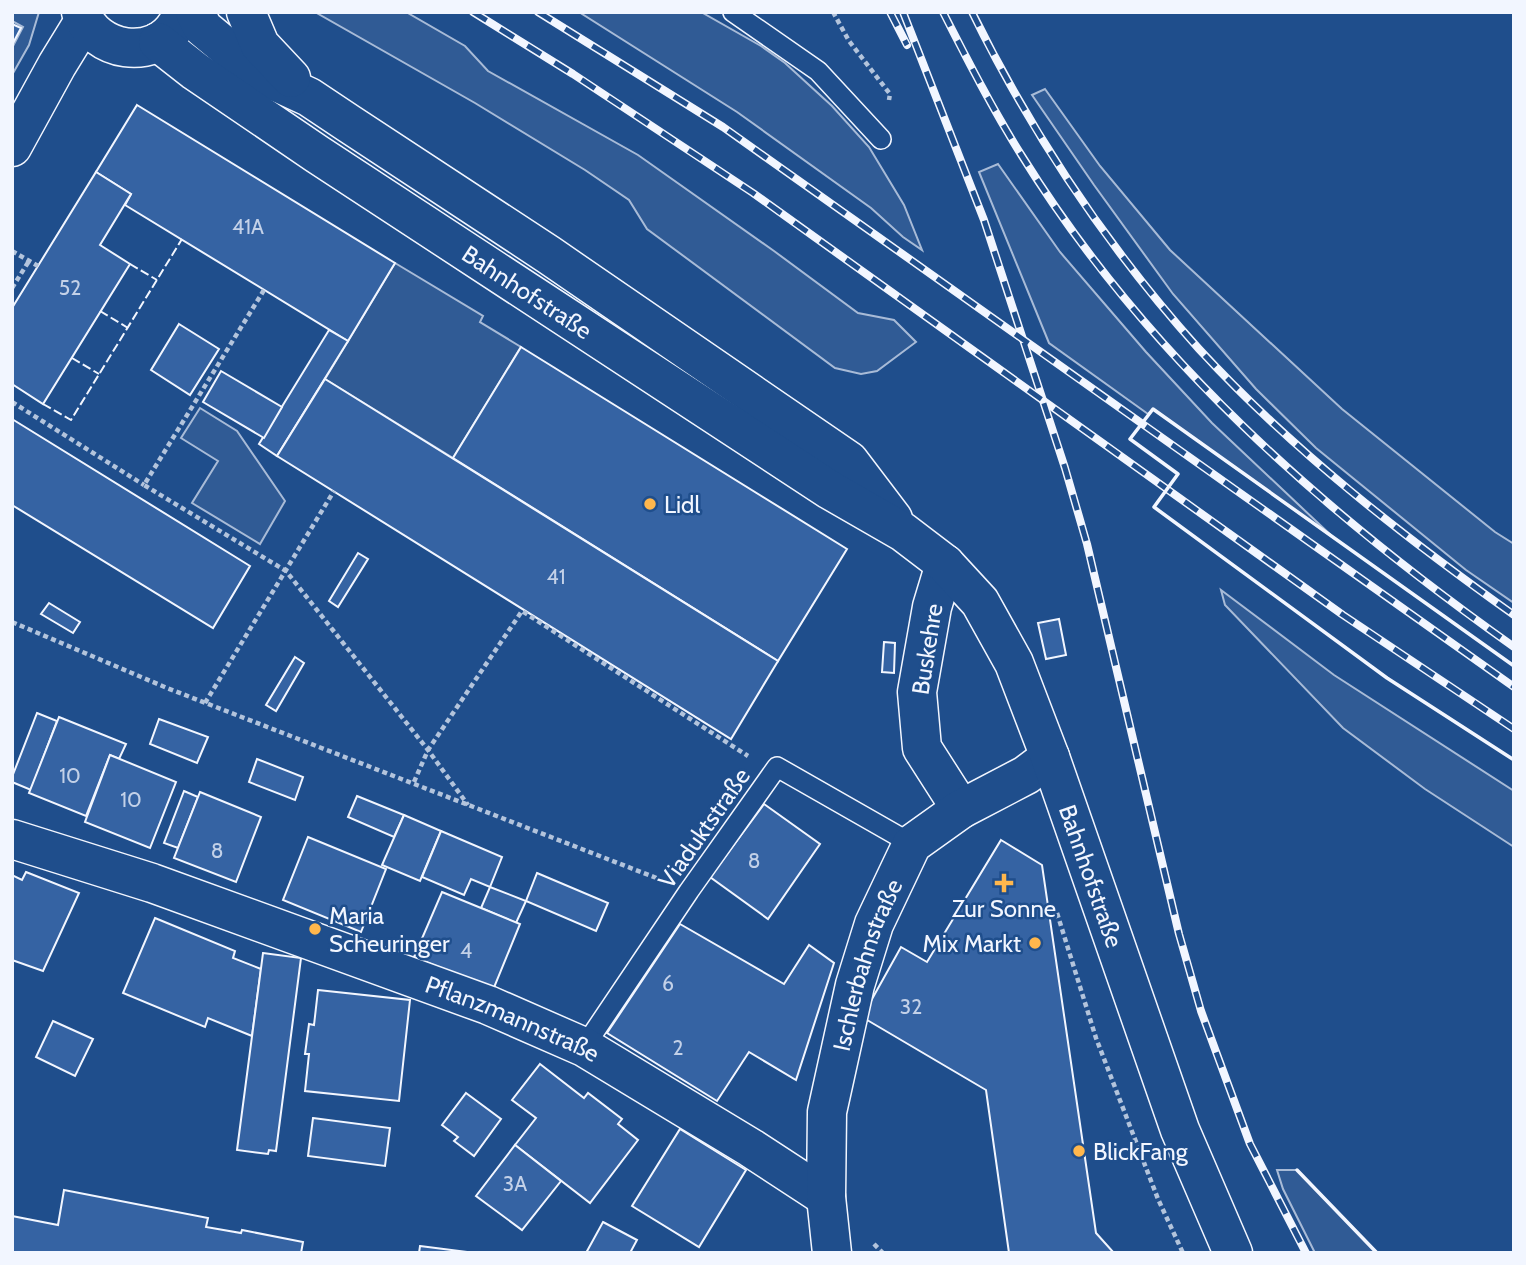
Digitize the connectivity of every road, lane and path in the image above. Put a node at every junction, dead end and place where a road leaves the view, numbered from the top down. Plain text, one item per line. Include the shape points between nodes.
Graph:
1 (183, 12) edge
2 (195, 12) edge
3 (246, 12) edge
4 (733, 12) edge
5 (83, 17) edge
6 (158, 42) junction
7 (309, 97) junction
8 (881, 139) dead end
9 (12, 147) edge
10 (12, 251) edge
11 (29, 261) junction
12 (38, 266) dead end
13 (12, 288) edge
14 (264, 290) dead end
15 (12, 402) edge
16 (144, 485) junction
17 (334, 491) dead end
18 (903, 532) junction
19 (945, 564) junction
20 (286, 571) junction
21 (12, 622) edge
22 (205, 703) junction
23 (428, 750) junction
24 (1050, 757) junction
25 (777, 767) junction
26 (414, 782) junction
27 (469, 805) junction
28 (961, 809) junction
29 (12, 839) edge
30 (912, 844) junction
31 (689, 891) junction
32 (584, 1047) junction
33 (826, 1197) junction
34 (832, 1253) edge
35 (1233, 1253) edge

1 - 6 main road via 173,30
2 - 7 main road, Bahnhofstraße via 203,28 257,73
3 - 7 main road via 260,45
4 - 8 lane via 818,71
5 - 6 main road via 96,35 118,46
5 - 9 main road
6 - 18 main road, Bahnhofstraße via 317,154 830,490
7 - 18 main road, Bahnhofstraße via 849,461
10 - 11 path
11 - 12 path
11 - 13 path
14 - 16 path
15 - 16 path
16 - 20 path
17 - 20 path
18 - 19 main road, Bahnhofstraße
19 - 24 main road, Bahnhofstraße via 980,602 1014,663
19 - 28 main road, Buskehre via 932,607 917,692 922,748
20 - 22 path
20 - 23 path
21 - 22 path
22 - 26 path
23 - 25 path via 522,611 765,767
23 - 26 path
23 - 27 path
24 - 28 main road, Ischlerbahnstraße
24 - 35 main road, Bahnhofstraße via 1180,1130
25 - 30 lane, Viaduktstraße
25 - 31 lane, Viaduktstraße
26 - 27 path
27 - 31 path
28 - 30 main road, Ischlerbahnstraße
29 - 32 main road, Pflanzmannstraße via 152,883 488,1005
30 - 33 main road, Ischlerbahnstraße via 874,924 855,985 827,1112
31 - 32 lane, Viaduktstraße
32 - 33 main road, Pflanzmannstraße
33 - 34 main road, Ischlerbahnstraße

